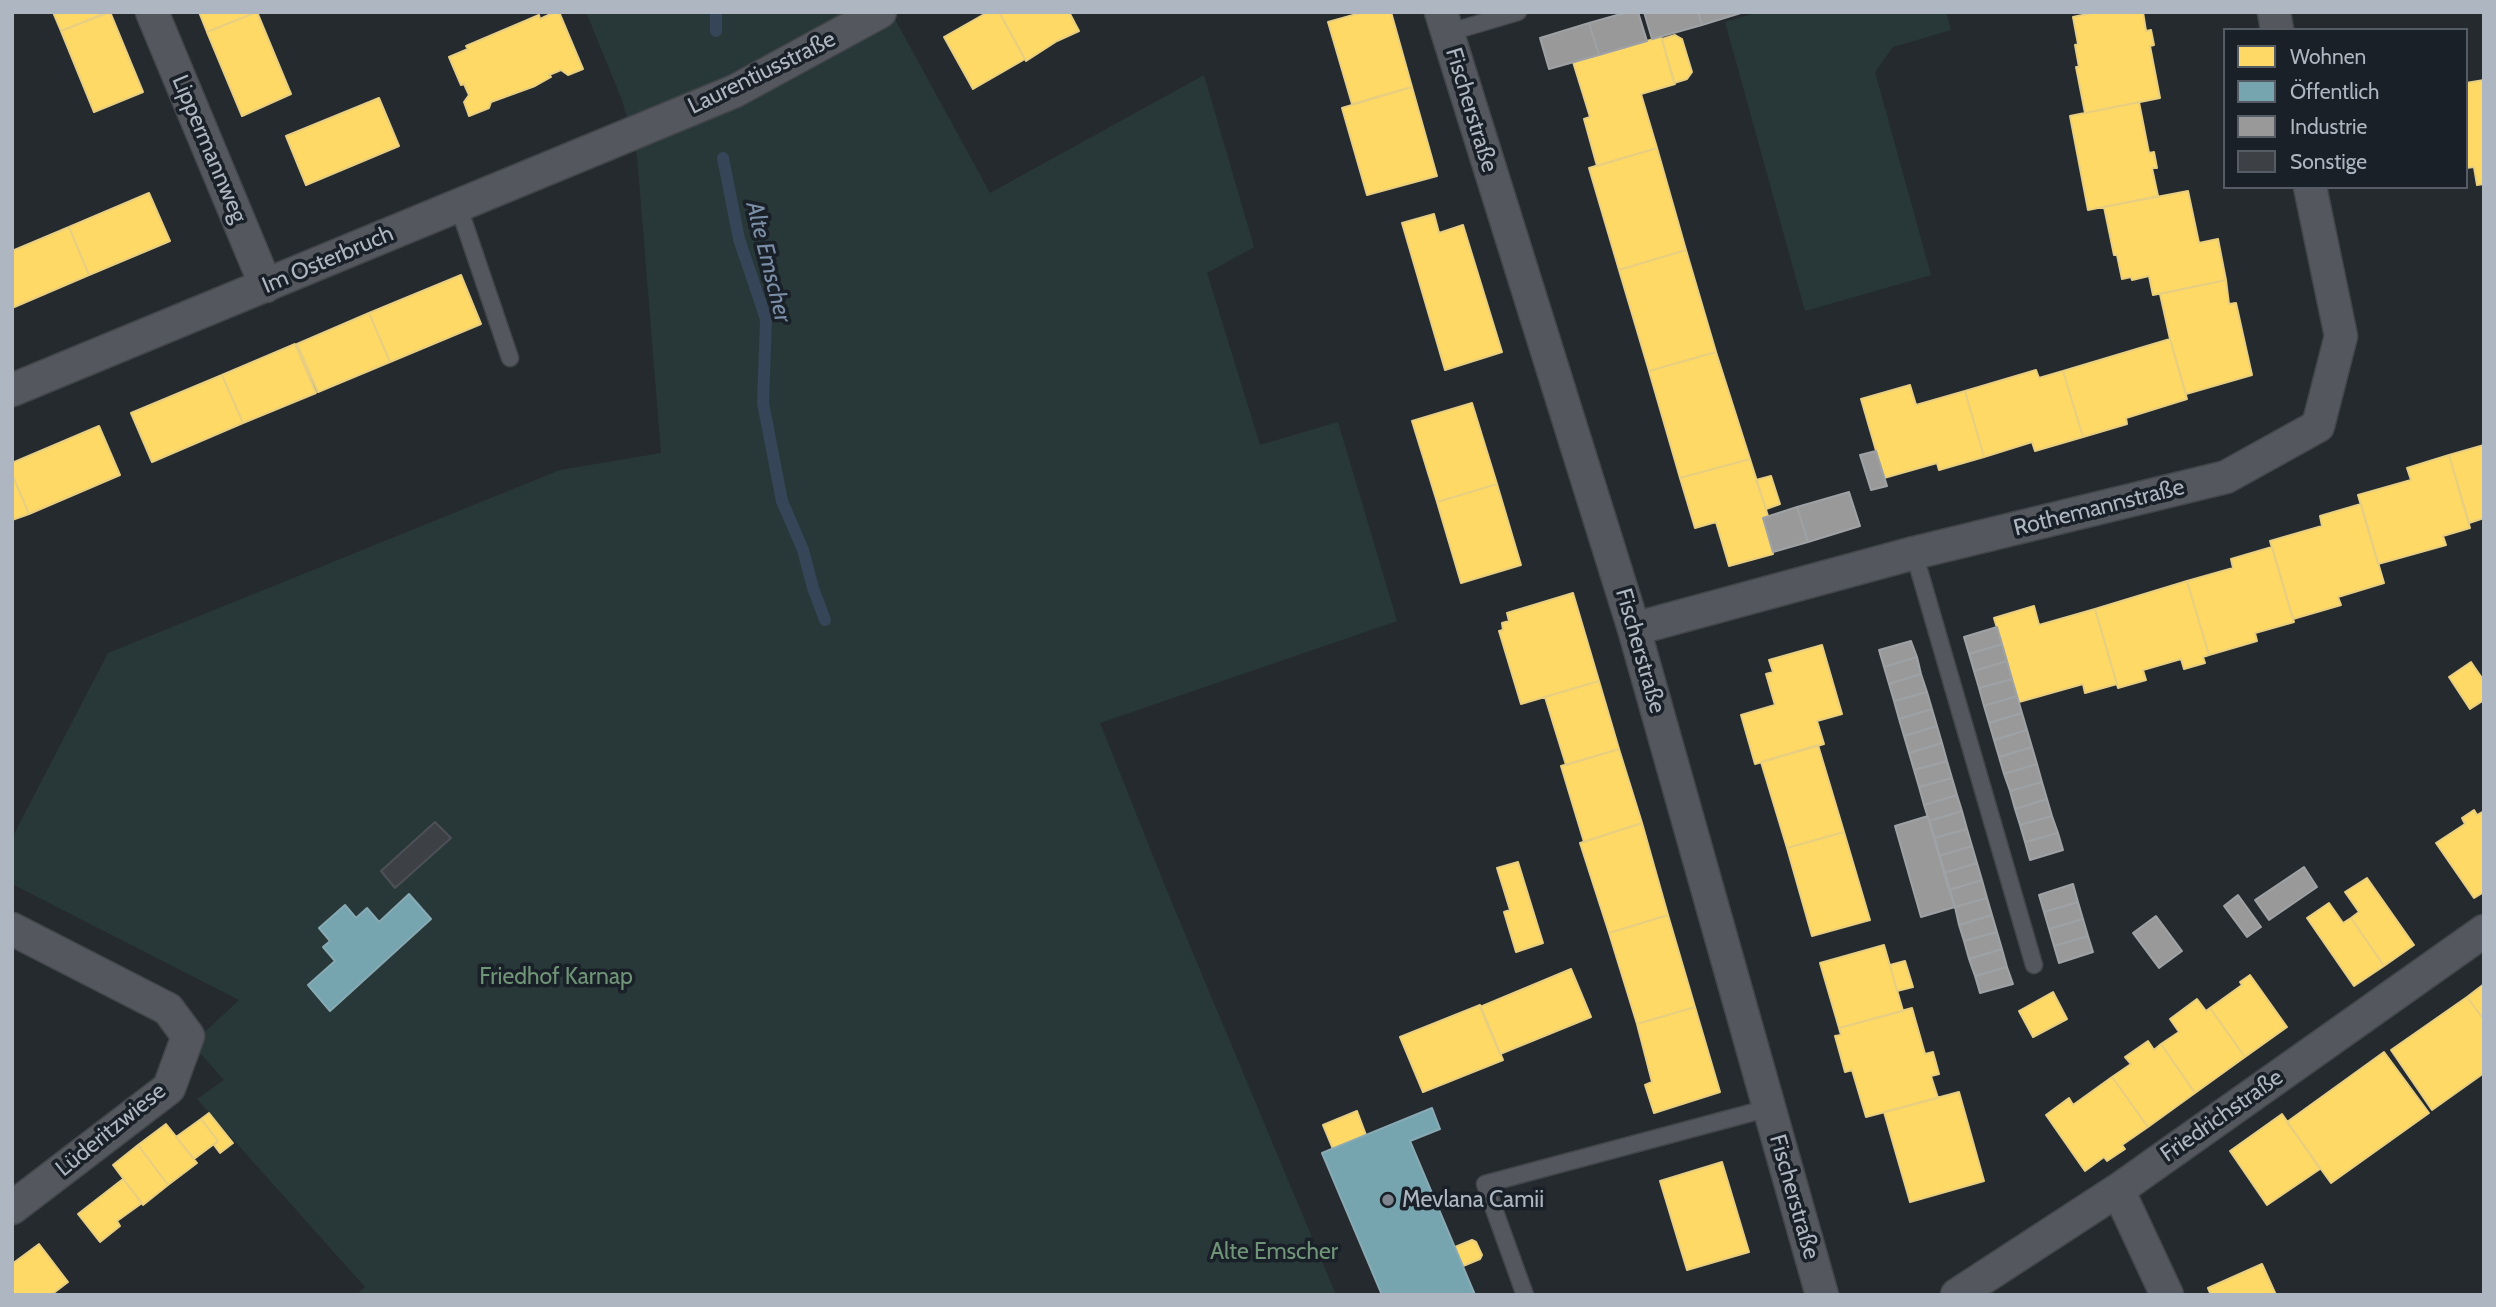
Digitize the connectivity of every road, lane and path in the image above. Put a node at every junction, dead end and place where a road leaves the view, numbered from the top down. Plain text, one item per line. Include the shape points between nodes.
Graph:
1 (152, 12) edge
2 (880, 12) edge
3 (1518, 12) edge
4 (1444, 22) edge
5 (643, 130) joint
6 (2310, 189) edge
7 (458, 205) junction
8 (266, 286) junction
9 (510, 358) dead end
10 (12, 390) edge
11 (1914, 553) junction
12 (1634, 629) junction
13 (12, 929) edge
14 (2484, 931) edge
15 (2034, 965) dead end
16 (1769, 1108) junction
17 (2118, 1190) junction
18 (12, 1208) edge
19 (1525, 1295) edge
20 (1822, 1295) edge
21 (1956, 1295) edge
22 (2167, 1295) edge

1 - 8 street, Lippermannweg
2 - 5 street, Laurentiusstraße via 735,90
3 - 4 lane
4 - 12 street, Fischerstraße
5 - 7 street, Im Osterbruch
6 - 11 street, Rothemannstraße via 2341,336 2318,426 2225,477
7 - 8 street, Im Osterbruch
7 - 9 lane
8 - 10 street, Im Osterbruch
11 - 12 street, Rothemannstraße
11 - 15 lane
12 - 16 street, Fischerstraße
13 - 18 street, Lüderitzwiese via 168,1009 188,1036 169,1088
14 - 17 street, Friedrichstraße
16 - 19 lane via 1485,1184
16 - 20 street, Fischerstraße
17 - 21 street, Friedrichstraße
17 - 22 street

